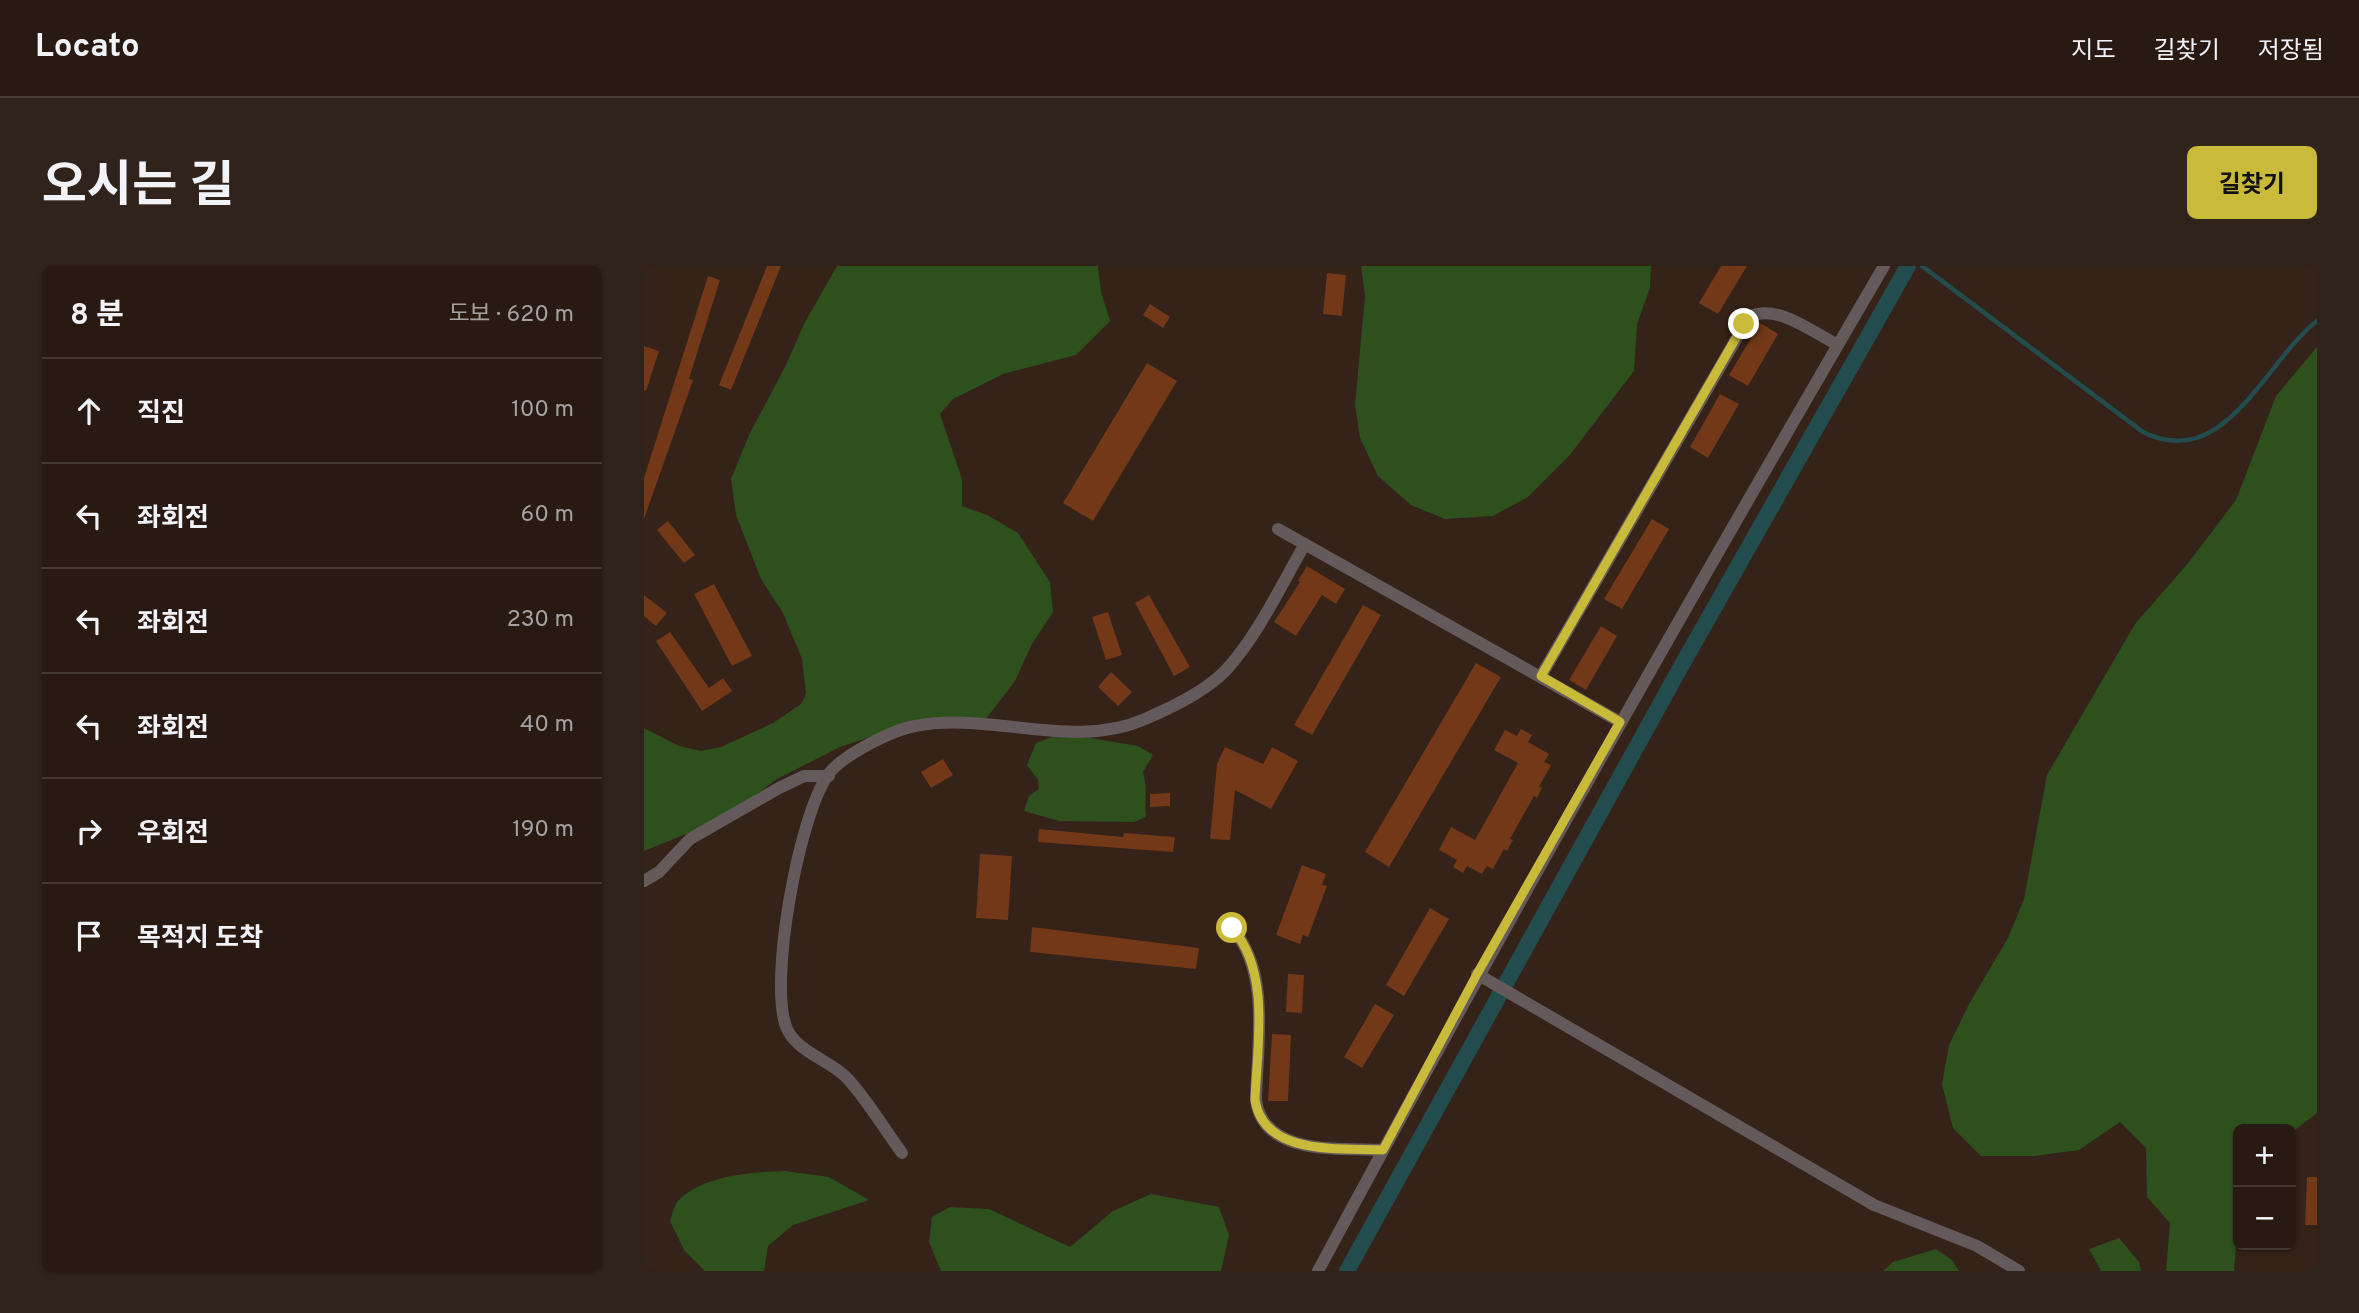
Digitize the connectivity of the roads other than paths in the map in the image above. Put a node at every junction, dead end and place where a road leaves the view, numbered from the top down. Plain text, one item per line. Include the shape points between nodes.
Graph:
1 (1884, 266) edge
2 (1838, 345) junction
3 (1278, 529) dead end
4 (1305, 544) junction
5 (1541, 676) junction
6 (1620, 722) junction
7 (828, 776) junction
8 (644, 881) edge
9 (1232, 928) dead end
10 (1481, 976) junction
11 (1383, 1150) junction
12 (902, 1153) dead end
13 (1318, 1271) edge
14 (2020, 1271) edge

1 - 2 street
2 - 5 street via 1774,313 1749,317
2 - 6 street
3 - 4 street
4 - 5 street
4 - 7 street via 1225,671 1146,719 1115,730 948,723 913,726 846,759
5 - 6 street
6 - 10 street
7 - 8 street via 804,776 779,788 690,839
7 - 12 street via 806,826 796,871 781,973 782,1016 789,1034 847,1078
9 - 11 street via 1247,949 1255,980 1255,1100 1265,1127 1286,1140
10 - 11 street
10 - 14 street via 1874,1205 1977,1246
11 - 13 street

